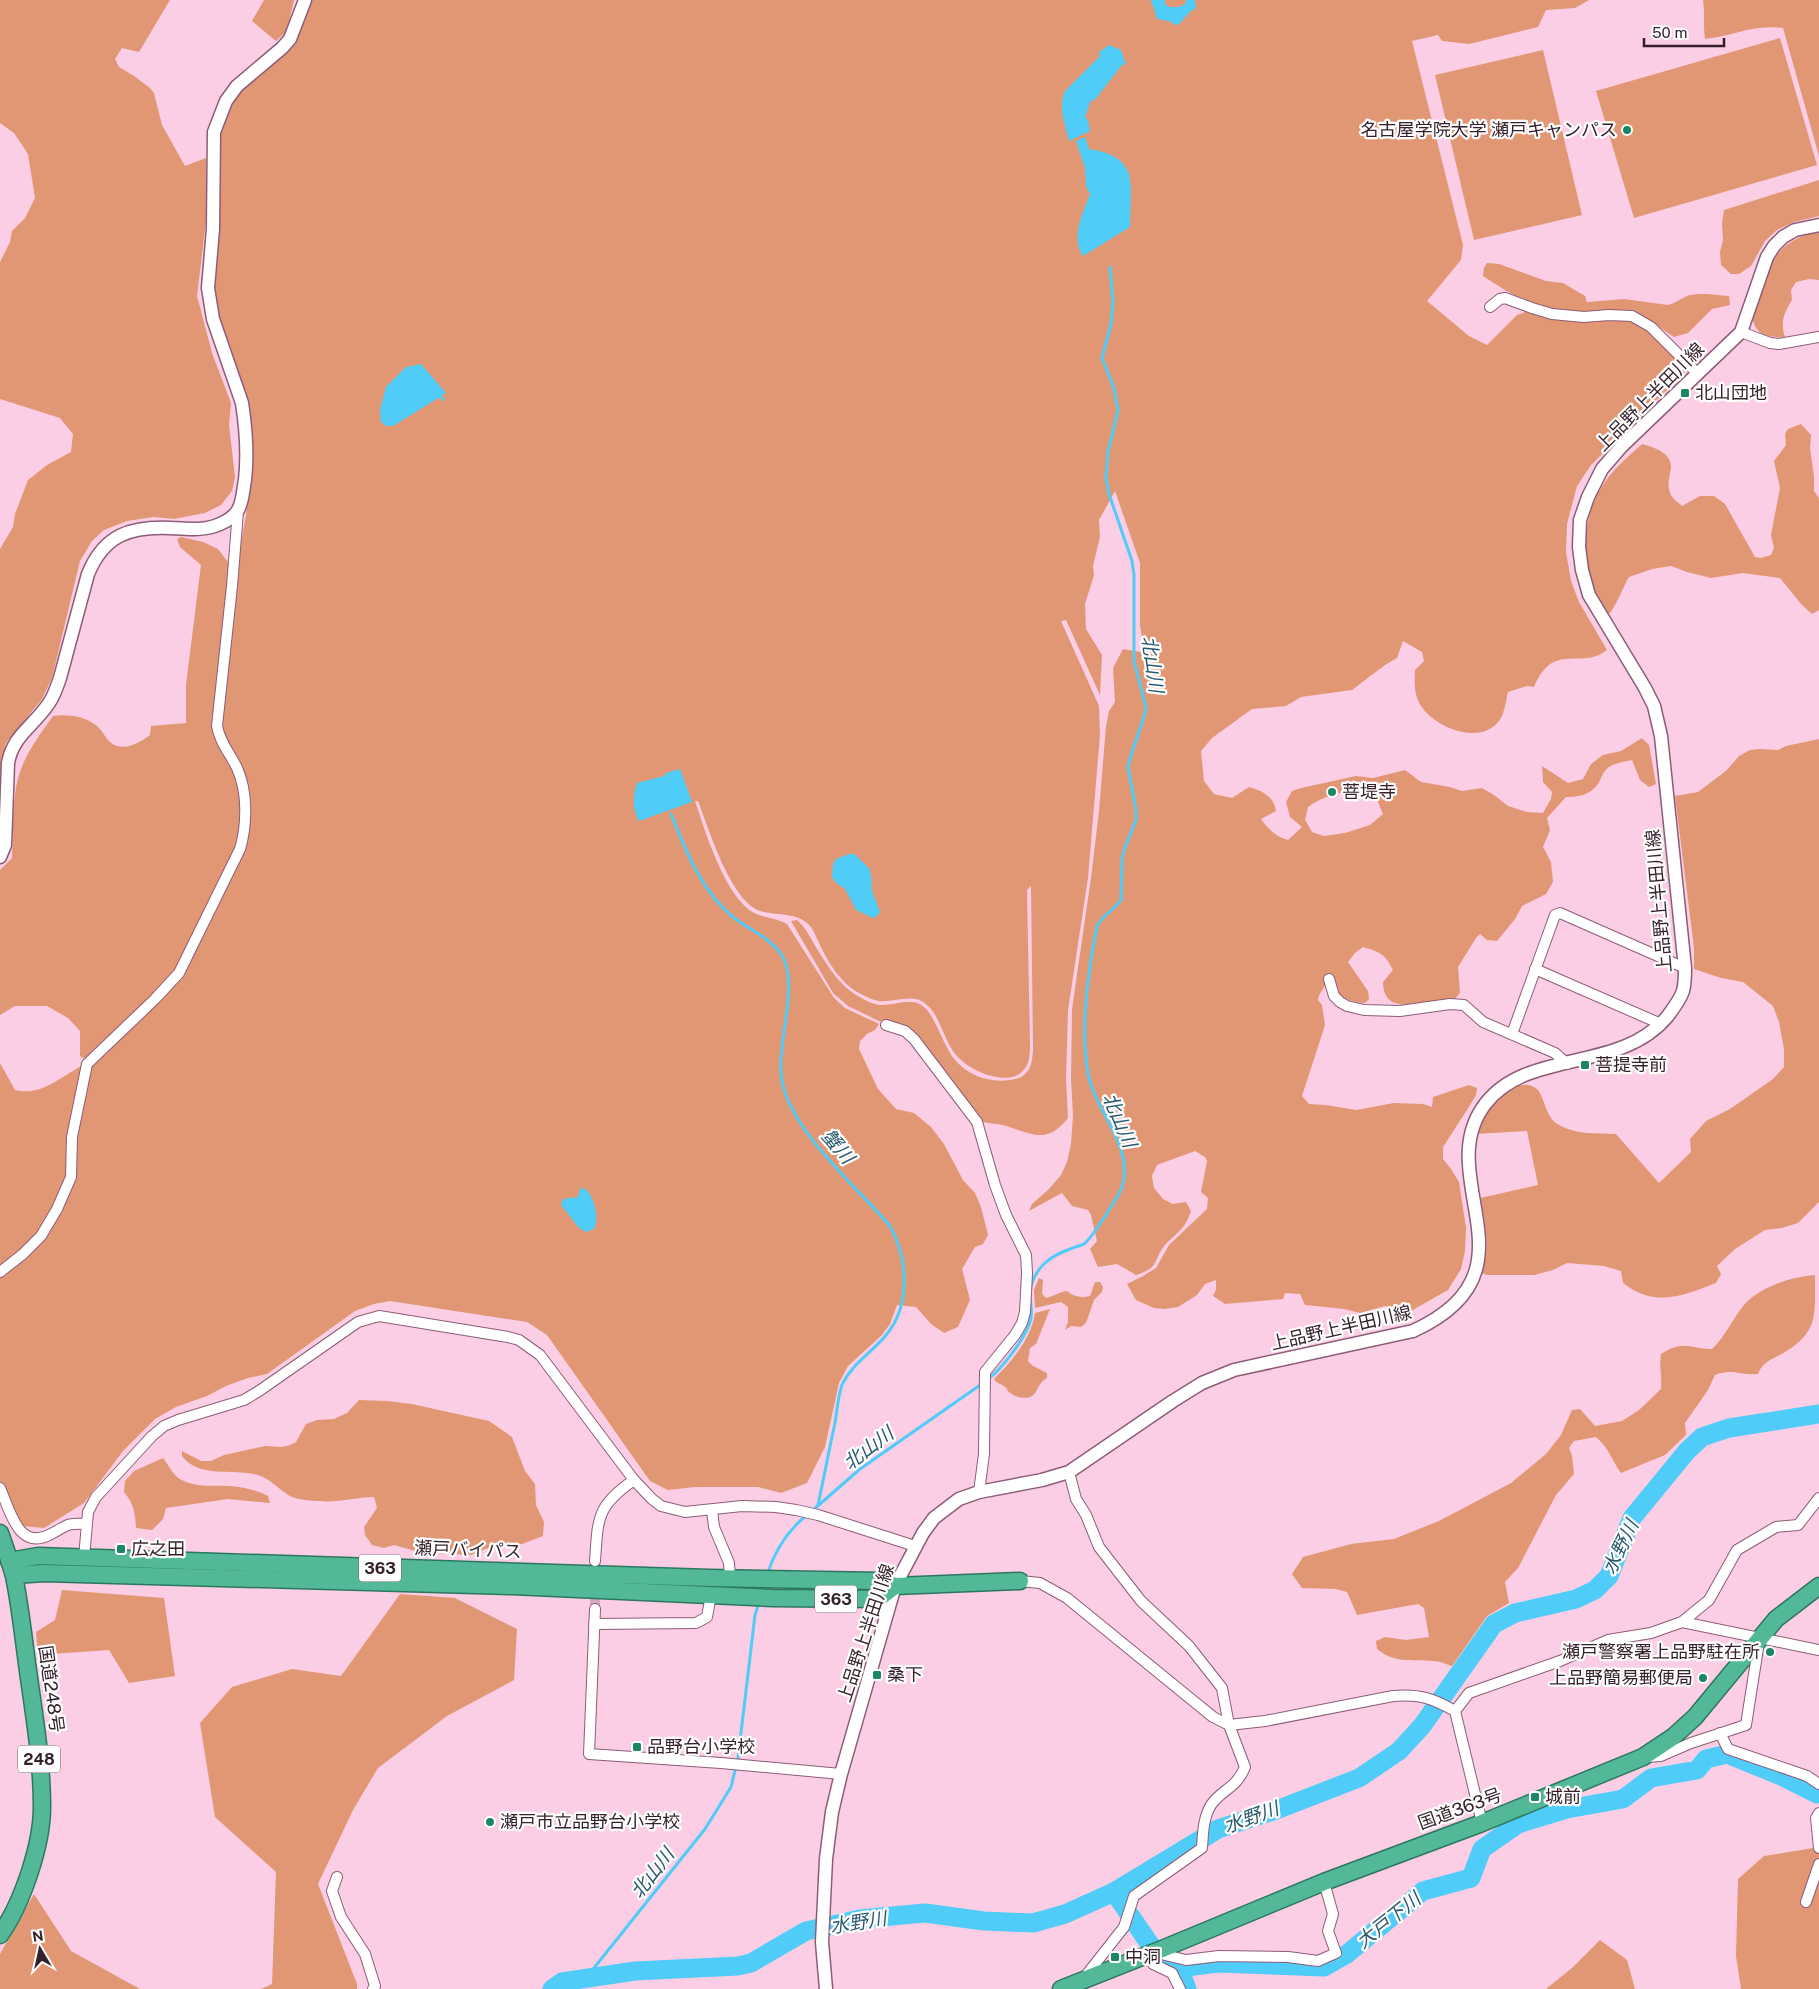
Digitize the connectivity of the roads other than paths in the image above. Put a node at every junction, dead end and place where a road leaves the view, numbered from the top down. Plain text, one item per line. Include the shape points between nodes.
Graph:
1 (304, 0) edge
2 (1819, 225) edge
3 (1490, 307) dead end
4 (1741, 332) junction
5 (1819, 337) edge
6 (1698, 374) junction
7 (238, 511) junction
8 (0, 857) edge
9 (1685, 968) junction
10 (1535, 969) junction
11 (1329, 979) dead end
12 (1661, 1024) junction
13 (886, 1025) dead end
14 (1512, 1034) junction
15 (1567, 1064) junction
16 (0, 1272) edge
17 (1069, 1472) junction
18 (634, 1480) junction
19 (0, 1488) edge
20 (980, 1492) junction
21 (1819, 1498) edge
22 (712, 1510) junction
23 (86, 1524) junction
24 (0, 1533) edge
25 (915, 1546) junction
26 (84, 1558) junction
27 (595, 1561) tunnel mouth
28 (11, 1568) junction
29 (730, 1578) junction
30 (1020, 1581) joint
31 (896, 1586) junction
32 (1819, 1586) edge
33 (711, 1595) junction
34 (595, 1609) tunnel mouth
35 (1682, 1622) junction
36 (594, 1624) junction
37 (1759, 1639) junction
38 (1819, 1650) edge
39 (1454, 1710) junction
40 (1228, 1725) junction
41 (1720, 1733) junction
42 (1643, 1757) junction
43 (840, 1774) junction
44 (1819, 1784) edge
45 (1819, 1813) edge
46 (1482, 1823) junction
47 (1819, 1848) edge
48 (1819, 1864) edge
49 (337, 1877) dead end
50 (1324, 1882) junction
51 (1806, 1902) dead end
52 (0, 1936) edge
53 (1162, 1949) junction
54 (1147, 1955) junction
55 (1082, 1981) junction
56 (373, 1989) edge
57 (826, 1989) edge
58 (1061, 1989) edge
59 (1180, 1989) edge

1 - 7 street via 290,39 237,86 226,102 214,132 213,228 208,288 213,319 244,417 246,471
2 - 4 street, 上品野上半田川線 via 1795,230 1774,246 1767,257
3 - 6 street via 1505,298 1552,314 1632,316 1651,327
4 - 5 street via 1779,344
4 - 6 street, 上品野上半田川線
6 - 9 street, 上品野上半田川線 via 1602,469 1580,520 1579,547 1589,595 1654,706 1661,736
7 - 8 street via 214,526 154,528 123,533 105,545 95,558 54,694 10,750 5,845
7 - 16 street via 217,726 219,739 238,770 242,784 245,833 240,849 179,973 87,1064 72,1137 71,1177 41,1236
9 - 10 street via 1560,913 1555,915
9 - 12 street, 上品野上半田川線 via 1683,990
10 - 12 street
10 - 14 street
11 - 14 street via 1334,996 1348,1006 1400,1011 1459,1004 1483,1022
12 - 15 street, 上品野上半田川線 via 1622,1049
13 - 20 street via 905,1031 914,1039 977,1122 1006,1215 1026,1255 1022,1322 985,1372
14 - 15 street via 1555,1053
15 - 17 street, 上品野上半田川線 via 1516,1079 1492,1095 1478,1112 1470,1133 1469,1149 1479,1258 1470,1282 1450,1309 1413,1331 1234,1370 1202,1383
17 - 20 street, 上品野上半田川線
17 - 40 street via 1076,1499 1099,1547 1141,1601 1188,1646 1222,1688
18 - 22 street via 652,1499 672,1510
18 - 23 street via 548,1365 530,1347 508,1336 379,1316 358,1322 244,1400 164,1426 96,1497
18 - 27 street via 613,1496 600,1514
19 - 23 street via 17,1529 26,1537 36,1539 52,1534 64,1525
20 - 25 street, 上品野上半田川線 via 959,1498 944,1509 928,1525
21 - 35 street via 1798,1525 1776,1527 1737,1550 1709,1600
22 - 25 street via 750,1506 796,1510
22 - 29 street via 714,1527 729,1563
23 - 26 street
24 - 28 highway, 国道248号 / 248
25 - 31 street, 上品野上半田川線
26 - 28 highway, 瀬戸バイパス / 363 via 38,1556
26 - 29 highway, 瀬戸バイパス / 363
28 - 33 highway, 瀬戸バイパス / 363 via 44,1573
28 - 52 highway, 国道248号 / 248 via 39,1747 42,1808 36,1846 22,1894
29 - 31 highway, 瀬戸バイパス / 363 via 881,1581
30 - 31 highway, 瀬戸バイパス / 363
30 - 40 street via 1040,1584 1068,1598
31 - 33 highway, 瀬戸バイパス / 363 via 878,1599
31 - 43 street, 上品野上半田川線
32 - 37 highway, 国道363号 via 1776,1620
33 - 36 street via 707,1617 696,1623
34 - 36 street
35 - 37 street
35 - 39 street via 1651,1633 1608,1640 1469,1694
36 - 43 street via 590,1754
37 - 38 street
37 - 41 street via 1746,1725
37 - 42 highway, 国道363号 via 1695,1717 1674,1737
39 - 40 street via 1414,1694
39 - 46 street
40 - 55 street via 1245,1767 1240,1779 1212,1804 1204,1819 1202,1848 1134,1896 1124,1927
41 - 42 street via 1661,1756
41 - 44 street via 1728,1749 1806,1776
42 - 46 highway, 国道363号
43 - 57 street, 上品野上半田川線 via 829,1831 823,1906
45 - 47 street via 1816,1818
46 - 50 highway, 国道363号
48 - 51 street
49 - 56 street via 332,1891 341,1917 365,1954 375,1986
50 - 53 highway, 国道363号
50 - 53 street via 1333,1914 1328,1931 1336,1953 1318,1961 1219,1956 1186,1960 1165,1955
53 - 54 highway, 国道363号
54 - 55 highway, 国道363号
54 - 59 street via 1153,1964 1172,1973
55 - 58 highway, 国道363号

